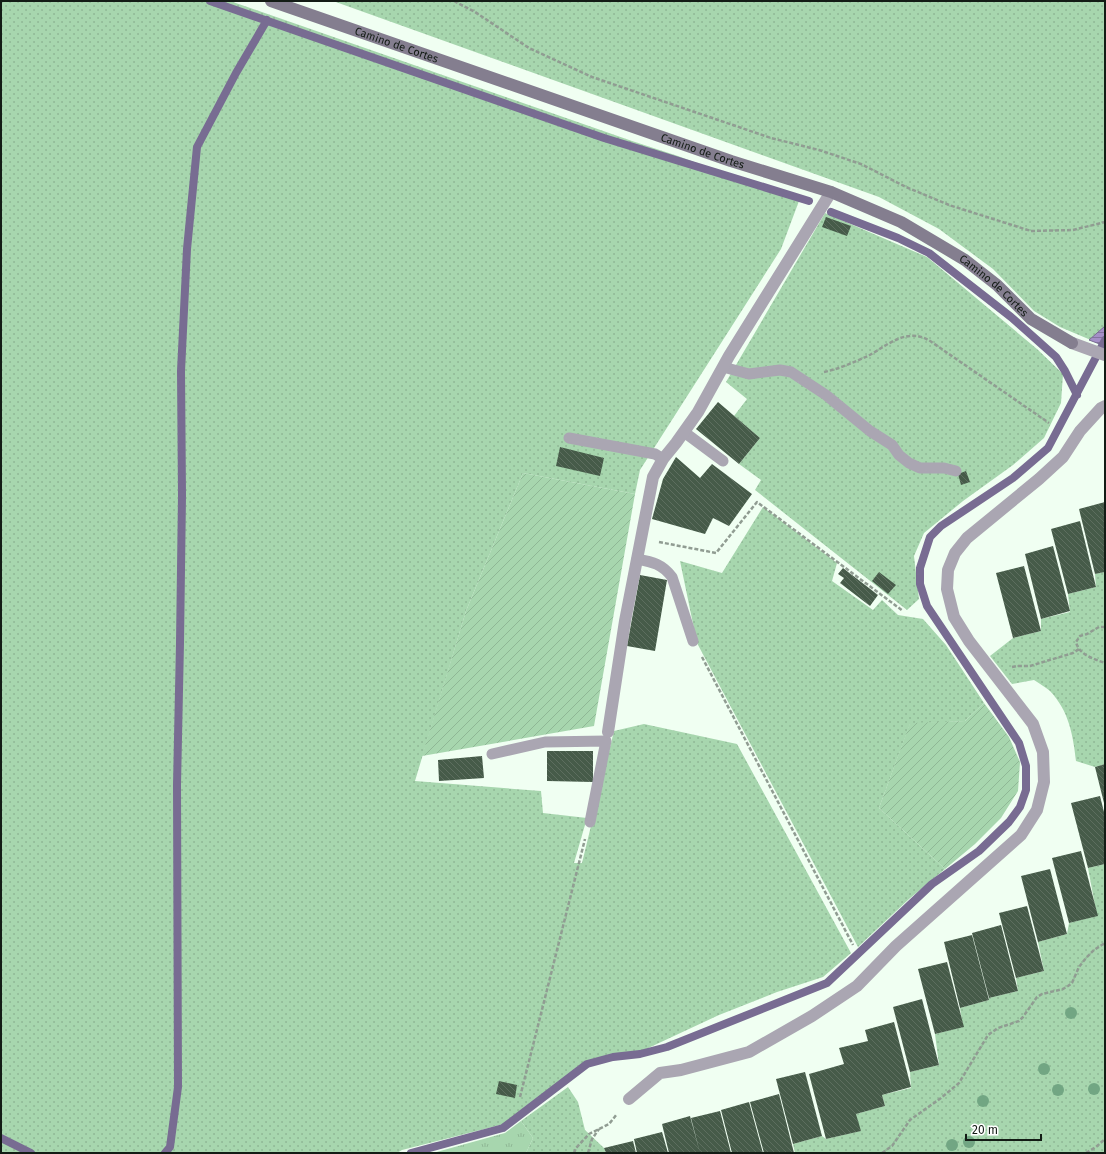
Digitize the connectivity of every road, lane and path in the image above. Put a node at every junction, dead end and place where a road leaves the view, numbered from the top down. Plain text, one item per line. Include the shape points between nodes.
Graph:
1 (271, 1) edge
2 (454, 1) edge
3 (831, 192) junction
4 (1105, 222) edge
5 (1105, 355) edge
6 (723, 366) junction
7 (800, 377) junction
8 (1105, 406) edge
9 (1049, 423) dead end
10 (684, 432) junction
11 (569, 438) dead end
12 (663, 459) junction
13 (723, 461) dead end
14 (956, 471) dead end
15 (641, 538) junction
16 (637, 559) junction
17 (903, 611) dead end
18 (1105, 627) edge
19 (693, 641) joint
20 (1080, 649) junction
21 (1105, 663) edge
22 (998, 679) junction
23 (607, 736) junction
24 (492, 754) dead end
25 (590, 822) joint
26 (1105, 943) edge
27 (853, 945) dead end
28 (520, 1096) dead end
29 (629, 1099) joint
30 (599, 1129) junction
31 (1105, 1139) edge
32 (574, 1153) edge
33 (588, 1153) edge
34 (882, 1153) edge
35 (1086, 1153) edge

1 - 3 street, Camino de Cortes via 731,161
2 - 4 path via 529,48 592,77 771,138 861,164 949,205 1031,232 1073,230
3 - 5 street, Camino de Cortes via 901,222 965,260 997,285 1031,319 1072,344
3 - 6 street
6 - 7 lane via 749,374 780,370
6 - 10 street
7 - 9 path via 836,369 900,338 917,336 926,338
7 - 14 lane via 892,445 908,463 920,468
8 - 22 street via 1080,431 1063,457 967,538 955,552 948,570 946,589 954,617
10 - 12 street
10 - 13 lane
11 - 12 lane via 655,454
12 - 15 street via 653,477
15 - 16 street
15 - 17 path via 716,553 757,502
16 - 19 lane via 658,564 672,577
16 - 23 street
18 - 20 path via 1080,636 1076,642
19 - 27 path
20 - 21 path via 1090,657
20 - 22 path via 1030,666 1013,667
22 - 29 street via 1033,724 1043,752 1044,782 1037,810 1021,835 896,946 857,986 812,1016 749,1052 660,1073
23 - 24 lane via 545,742
23 - 25 lane
25 - 28 path
26 - 34 path via 1086,958 1072,983 1063,989 1037,997 1019,1021 998,1028 988,1035 959,1083 910,1120 892,1146
29 - 30 path via 608,1124
30 - 32 path via 585,1138
30 - 33 path via 592,1139
31 - 35 path

